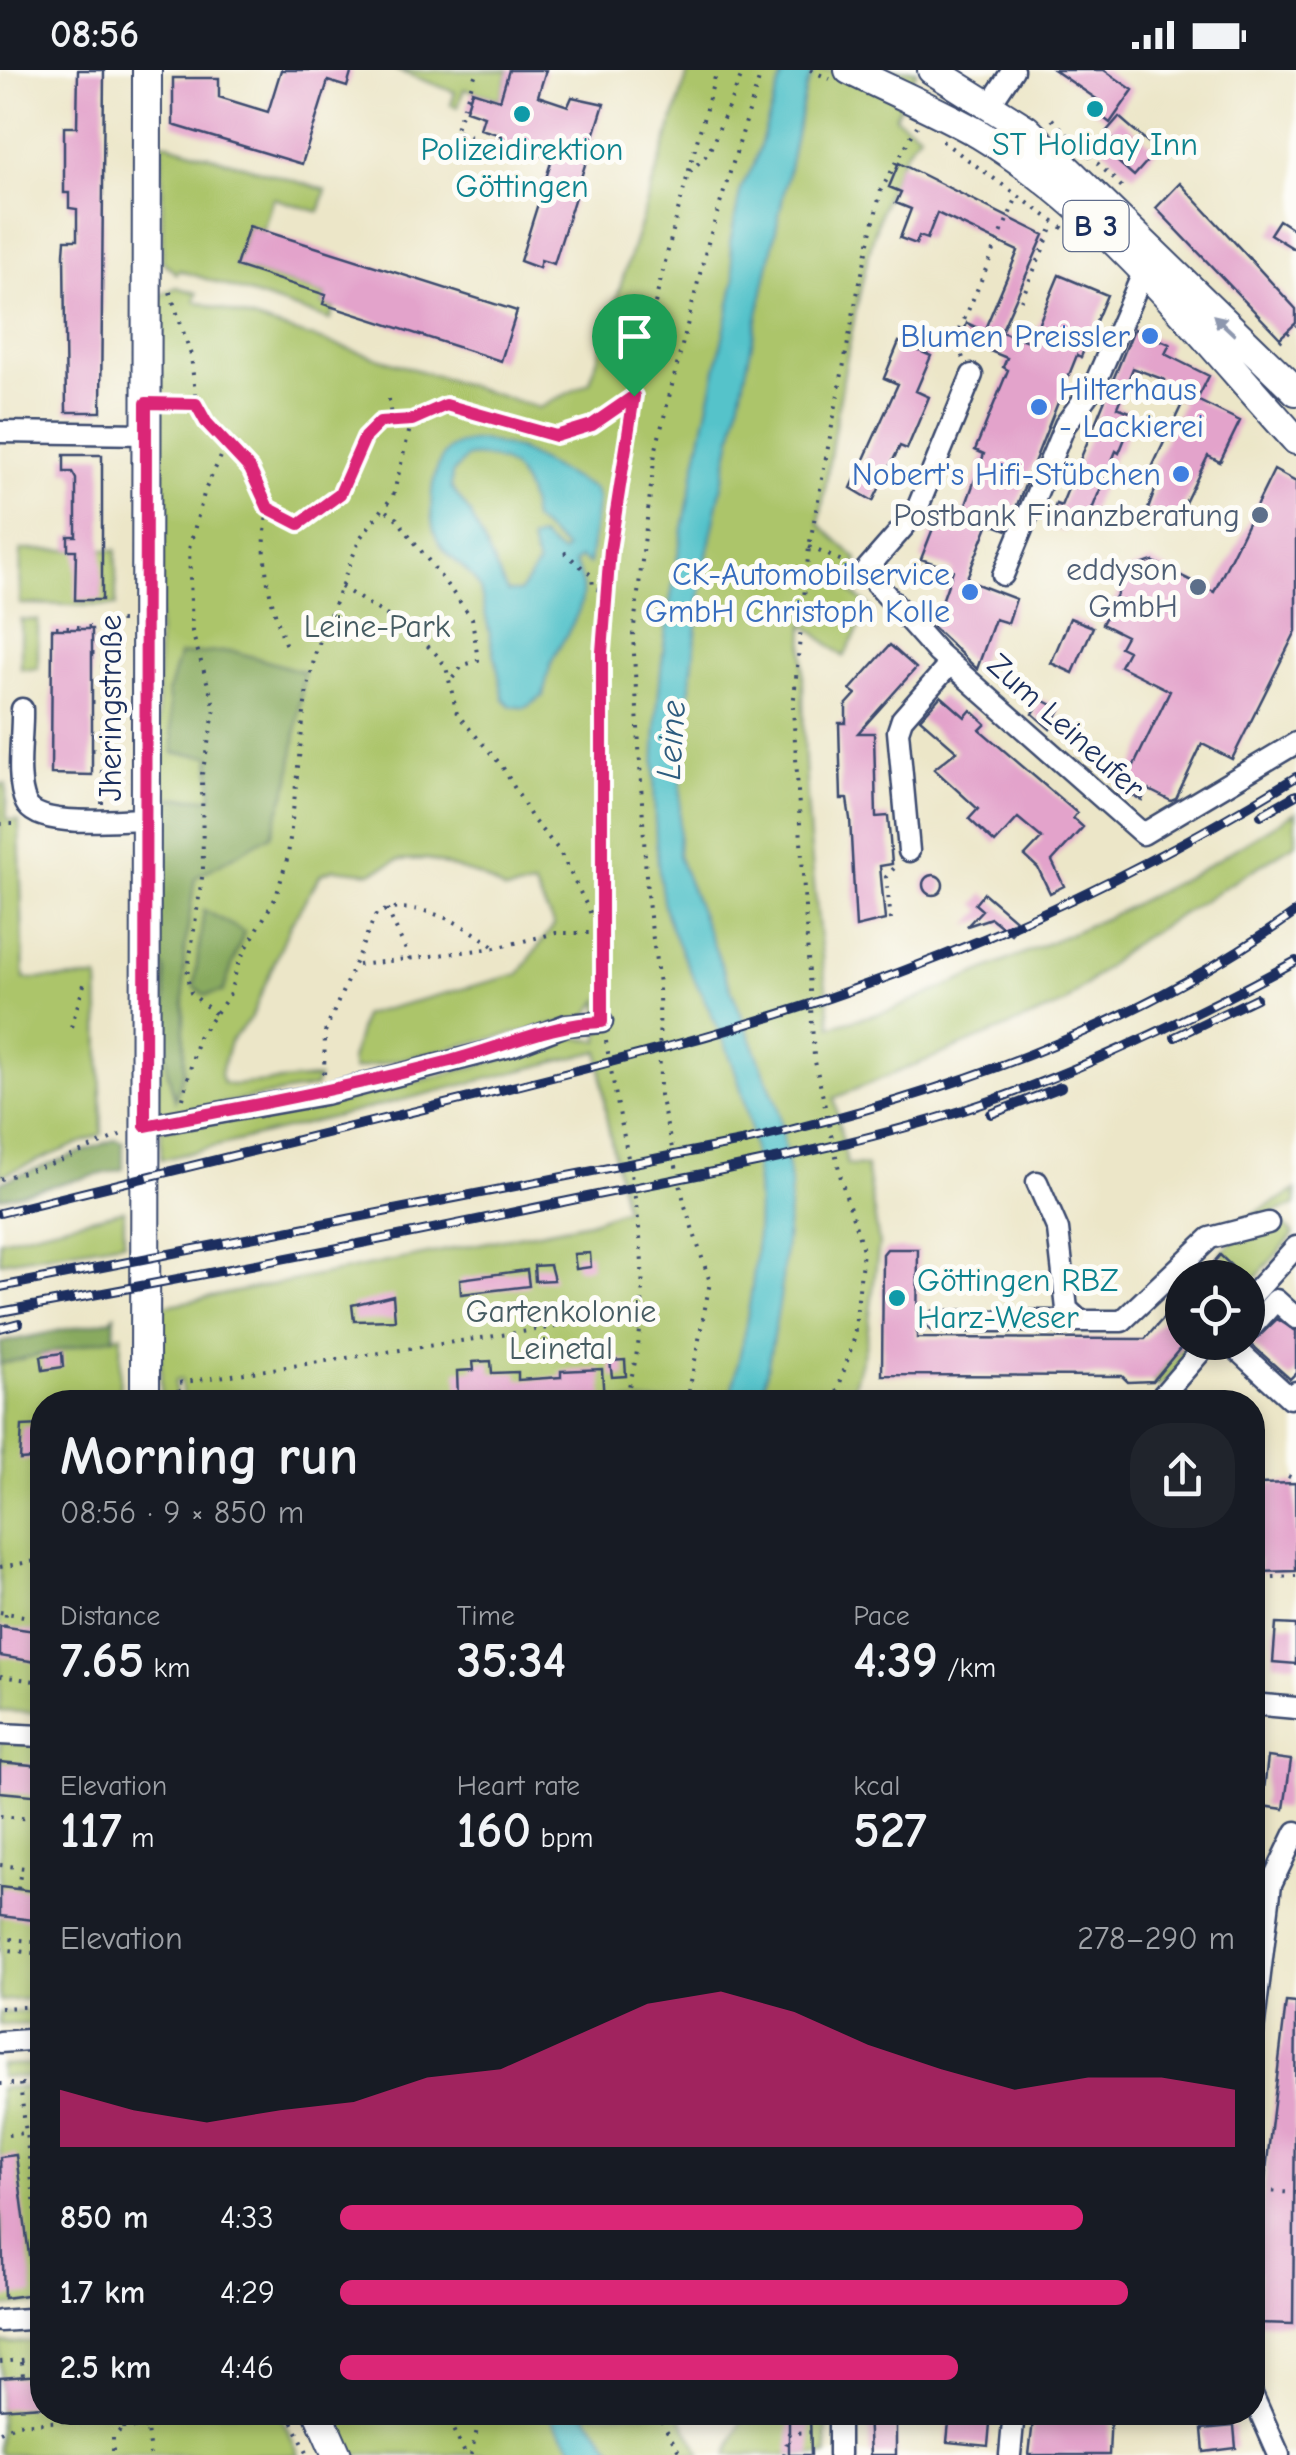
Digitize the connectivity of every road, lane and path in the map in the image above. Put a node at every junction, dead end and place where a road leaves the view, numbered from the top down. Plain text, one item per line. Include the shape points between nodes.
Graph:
1 (147, 70) edge
2 (477, 70) edge
3 (718, 70) edge
4 (744, 70) edge
5 (762, 70) edge
6 (849, 70) edge
7 (933, 70) edge
8 (1013, 70) edge
9 (991, 103) junction
10 (919, 117) junction
11 (471, 136) dead end
12 (941, 140) dead end
13 (687, 175) junction
14 (1016, 198) junction
15 (1054, 224) junction
16 (1067, 231) dead end
17 (1144, 271) junction
18 (168, 287) dead end
19 (1021, 300) dead end
20 (1296, 326) edge
21 (1273, 348) dead end
22 (972, 375) joint
23 (1296, 391) edge
24 (634, 396) junction
25 (389, 400) dead end
26 (146, 403) junction
27 (196, 404) junction
28 (616, 411) junction
29 (631, 415) junction
30 (391, 419) junction
31 (412, 420) junction
32 (0, 432) edge
33 (146, 434) junction
34 (1296, 440) edge
35 (226, 446) junction
36 (268, 508) junction
37 (385, 510) junction
38 (809, 547) junction
39 (564, 552) dead end
40 (865, 571) junction
41 (1003, 575) dead end
42 (341, 587) junction
43 (606, 592) junction
44 (122, 621) dead end
45 (56, 627) dead end
46 (103, 627) junction
47 (287, 649) dead end
48 (92, 653) dead end
49 (103, 653) junction
50 (950, 664) junction
51 (448, 684) junction
52 (92, 702) dead end
53 (103, 702) junction
54 (122, 702) dead end
55 (22, 709) dead end
56 (1296, 742) edge
57 (92, 750) dead end
58 (103, 750) junction
59 (102, 793) dead end
60 (145, 819) junction
61 (0, 824) edge
62 (20, 824) dead end
63 (908, 851) joint
64 (387, 909) junction
65 (600, 917) junction
66 (890, 920) dead end
67 (600, 933) junction
68 (495, 948) junction
69 (410, 959) junction
70 (356, 965) junction
71 (86, 978) dead end
72 (216, 1014) junction
73 (602, 1022) junction
74 (71, 1027) dead end
75 (325, 1094) junction
76 (182, 1119) junction
77 (137, 1128) junction
78 (0, 1180) edge
79 (1038, 1182) dead end
80 (1268, 1223) dead end
81 (1296, 1247) edge
82 (1265, 1281) edge
83 (1265, 1312) edge
84 (643, 1314) junction
85 (1296, 1318) edge
86 (937, 1321) dead end
87 (1080, 1321) junction
88 (1193, 1360) edge
89 (1248, 1360) edge
90 (145, 1390) edge
91 (178, 1390) edge
92 (628, 1390) edge
93 (689, 1390) edge
94 (838, 1390) edge
95 (1167, 1390) edge
96 (1296, 1392) edge
97 (1288, 1476) dead end
98 (1296, 1480) edge
99 (30, 1562) edge
100 (0, 1567) edge
101 (1296, 1576) edge
102 (1265, 1577) edge
103 (3, 1613) edge
104 (30, 1617) edge
105 (5, 1627) dead end
106 (0, 1676) edge
107 (30, 1680) edge
108 (1265, 1705) edge
109 (1296, 1708) edge
110 (0, 1734) edge
111 (30, 1735) edge
112 (0, 1816) edge
113 (30, 1819) edge
114 (1296, 1832) edge
115 (0, 1866) edge
116 (21, 1868) junction
117 (30, 1869) edge
118 (18, 1889) dead end
119 (1265, 1933) edge
120 (0, 1938) edge
121 (30, 1941) edge
122 (0, 1950) edge
123 (30, 1953) edge
124 (30, 2007) edge
125 (0, 2008) edge
126 (30, 2041) edge
127 (0, 2046) edge
128 (30, 2050) edge
129 (0, 2084) edge
130 (20, 2084) junction
131 (30, 2084) edge
132 (25, 2132) junction
133 (8, 2134) dead end
134 (30, 2171) edge
135 (30, 2179) edge
136 (20, 2180) dead end
137 (1265, 2191) edge
138 (1296, 2193) edge
139 (26, 2227) dead end
140 (30, 2227) edge
141 (30, 2319) edge
142 (0, 2321) edge
143 (30, 2359) edge
144 (22, 2360) junction
145 (0, 2362) edge
146 (22, 2377) dead end
147 (30, 2423) edge
148 (1265, 2423) edge
149 (116, 2425) edge
150 (146, 2425) edge
151 (294, 2425) edge
152 (324, 2425) edge
153 (451, 2425) edge
154 (476, 2425) edge
155 (664, 2425) edge
156 (825, 2425) edge
157 (839, 2425) edge
158 (1013, 2425) edge
159 (124, 2428) junction
160 (146, 2428) junction
161 (0, 2432) edge
162 (113, 2452) dead end
163 (150, 2455) edge
164 (308, 2455) edge
165 (337, 2455) edge
166 (468, 2455) edge
167 (682, 2455) edge
168 (784, 2455) edge
169 (840, 2455) edge
170 (1010, 2455) edge
171 (1279, 2455) edge

1 - 26 main road, Jheringstraße
2 - 11 path via 455,131
3 - 13 path
4 - 13 path via 708,152
5 - 93 path via 706,246 655,454 633,635 647,894 659,984 660,1095 684,1206 710,1282
6 - 10 main road, B 3
7 - 9 main road, B 3
8 - 9 street
23 -> 9 main road, B 3 via 1099,196
10 - 17 main road, B 3 via 979,134
10 - 38 path via 882,190
12 - 14 path
13 - 24 path
14 - 15 path
14 - 22 path via 955,341
15 - 16 path
15 - 19 path
17 - 34 main road, B 3
17 - 41 street via 1094,386 1065,424
18 - 27 path via 191,354
20 - 21 path
22 - 40 street via 915,514
24 - 28 path
24 - 29 path
25 - 30 path
26 - 27 path
26 - 33 main road, Jheringstraße
27 - 35 path
28 - 29 path
28 - 31 path via 556,436 446,405
29 - 43 path
30 - 31 path
30 - 36 path via 370,428 348,483 310,520 289,522
31 - 37 path
32 - 33 street
33 - 60 main road, Jheringstraße
35 - 36 path via 250,469
35 - 72 path via 189,549 192,632 215,708 203,763 202,871 187,976 191,993
36 - 47 path via 262,546 266,590
37 - 42 path via 360,538
37 - 51 path via 472,618 478,660 463,665
38 - 40 path
38 - 94 path via 793,708 810,1004 814,1056 863,1250 854,1339
39 - 43 path via 592,576 592,588
40 - 50 street, Zum Leineufer
42 - 51 path via 423,639 446,668
42 - 72 path via 310,672 288,856 276,897
43 - 65 path
44 - 46 path via 103,620
45 - 46 path
46 - 49 path
48 - 49 path
49 - 53 path
50 - 56 street, Zum Leineufer via 1143,834
50 - 63 street, Zum Leineufer via 898,731
51 - 65 path via 456,714 502,766 560,850 591,914
52 - 53 path
53 - 54 path
53 - 58 path
55 - 60 street via 30,810 52,819
57 - 58 path
58 - 59 path
60 - 77 main road, Jheringstraße
61 - 62 path
63 - 66 path via 886,878
64 - 68 path via 459,924
64 - 69 path
64 - 70 path via 376,914
65 - 67 path
67 - 68 path via 556,933
67 - 73 path
68 - 69 path
69 - 70 path
70 - 75 path via 325,1032
71 - 74 path
72 - 76 path via 194,1050
73 - 75 street via 566,1025
73 - 84 path via 644,1241
75 - 76 street
76 - 77 street
77 - 78 path
77 - 90 main road, Jheringstraße
79 - 87 street via 1058,1230 1067,1309
80 - 87 street via 1210,1238 1122,1321
81 - 82 street
83 - 85 street via 1276,1300
84 - 91 path via 178,1383
84 - 92 path
86 - 87 street
88 - 95 street
89 - 96 street via 1290,1398
97 - 98 path
99 - 100 path
101 - 102 path
103 - 104 path
103 - 105 path
106 - 107 path
108 - 109 street
110 - 111 street
112 - 113 path
114 - 119 street via 1271,1884
115 - 116 path
116 - 117 path
116 - 118 path
120 - 121 path
122 - 123 path
124 - 125 path
126 - 127 street
127 - 128 street
129 - 130 path
130 - 131 path
130 - 132 path
132 - 133 path
132 - 134 path
135 - 136 path
137 - 138 path
139 - 140 path
141 - 142 street
143 - 144 path
144 - 145 path
144 - 146 path
147 - 161 path
148 - 171 street
149 - 159 path
150 - 160 path
151 - 164 path
152 - 165 main road
153 - 166 path
154 - 166 path
155 - 167 path
156 - 168 path via 789,2433
157 - 169 street
158 - 170 street
159 - 160 path
159 - 162 path via 113,2438
160 - 163 path

